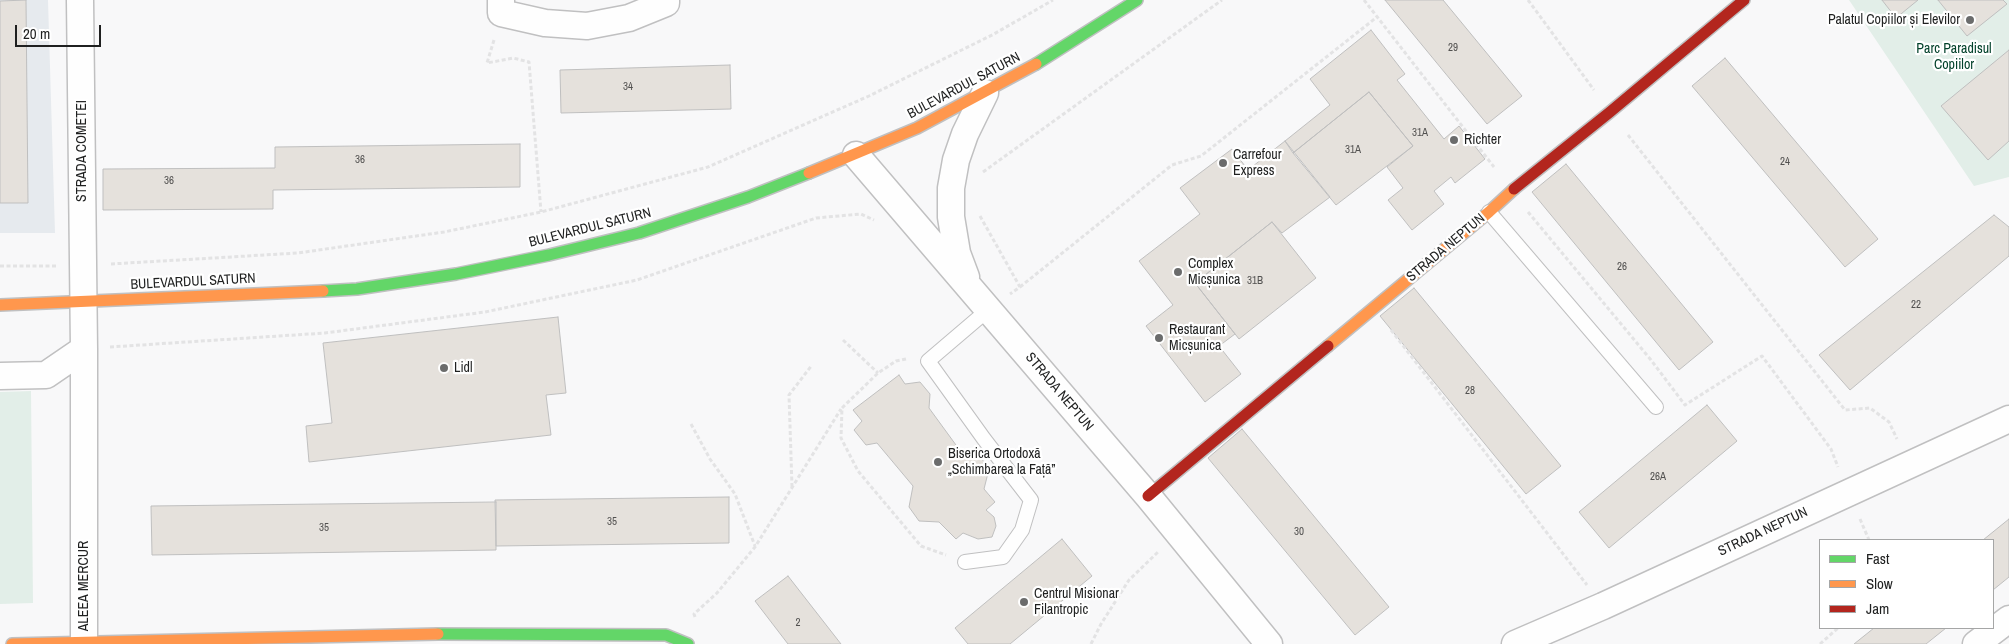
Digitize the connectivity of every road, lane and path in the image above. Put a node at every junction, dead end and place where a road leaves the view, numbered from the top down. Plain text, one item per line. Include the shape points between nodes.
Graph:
1 (80, 0) edge
2 (666, 0) edge
3 (1053, 0) edge
4 (1137, 0) edge
5 (1222, 0) edge
6 (1364, 0) edge
7 (1528, 0) edge
8 (1744, 0) edge
9 (501, 7) edge
10 (1377, 17) junction
11 (986, 92) junction
12 (1610, 112) junction
13 (856, 155) junction
14 (1495, 168) dead end
15 (979, 175) dead end
16 (1512, 190) junction
17 (542, 212) junction
18 (978, 212) dead end
19 (1489, 212) junction
20 (83, 265) junction
21 (0, 266) edge
22 (970, 288) junction
23 (1020, 288) junction
24 (83, 302) junction
25 (0, 305) edge
26 (1374, 308) junction
27 (989, 309) junction
28 (843, 340) dead end
29 (84, 349) junction
30 (928, 361) junction
31 (812, 365) dead end
32 (878, 373) junction
33 (0, 376) edge
34 (1656, 407) dead end
35 (842, 408) junction
36 (2009, 419) edge
37 (691, 424) dead end
38 (1909, 465) junction
39 (792, 488) junction
40 (1849, 492) junction
41 (1148, 496) junction
42 (1178, 533) junction
43 (755, 547) junction
44 (965, 562) joint
45 (1603, 606) junction
46 (2009, 619) edge
47 (696, 621) dead end
48 (1837, 629) edge
49 (84, 643) edge
50 (12, 644) edge
51 (688, 644) edge
52 (1091, 644) edge
53 (1269, 644) edge
54 (1515, 644) edge
55 (1820, 644) edge
56 (1976, 644) edge

1 - 20 street, STRADA COMETEI
2 - 9 street via 666,3 630,18 587,26 545,23
3 - 17 path via 994,34 869,96 708,167
4 - 11 street, BULEVARDUL SATURN via 1049,57
5 - 15 path
6 - 10 path
7 - 12 path
8 - 12 street, STRADA NEPTUN
9 - 17 path via 487,62 513,58 528,62
10 - 14 path
10 - 23 path via 1201,156 1172,165
11 - 13 street, BULEVARDUL SATURN
11 - 22 street, STRADA NEPTUN via 965,134 956,160 952,188 951,217 957,253
12 - 16 street, STRADA NEPTUN
12 - 38 path via 1844,410 1870,408 1888,422
13 - 22 street, STRADA NEPTUN
13 - 24 street, BULEVARDUL SATURN via 639,233 456,274 357,289
16 - 19 street, STRADA NEPTUN
16 - 40 path via 1685,405 1762,356 1831,449
17 - 20 path via 444,232 298,252
18 - 23 path
19 - 26 street, STRADA NEPTUN
19 - 34 lane
20 - 21 path
20 - 24 street, STRADA COMETEI
22 - 27 street, STRADA NEPTUN
23 - 27 path
24 - 25 street, BULEVARDUL SATURN
24 - 29 street, STRADA COMETEI
26 - 41 street, STRADA NEPTUN
26 - 45 path
27 - 30 lane
27 - 41 street, STRADA NEPTUN
28 - 32 path
29 - 33 street via 46,375
29 - 49 street, ALEEA MERCUR
30 - 32 path via 915,357 896,361
30 - 44 lane via 1031,500 1022,530 1003,557
31 - 39 path via 789,395
32 - 35 path
35 - 39 path
35 - 44 path via 841,438 858,472 921,546
36 - 38 street, STRADA NEPTUN
37 - 43 path via 710,459 735,494
38 - 40 street, STRADA NEPTUN
39 - 43 path
40 - 45 street, STRADA NEPTUN
41 - 42 street, STRADA NEPTUN
42 - 52 path via 1129,580
42 - 53 street, STRADA NEPTUN
43 - 47 path via 717,593 694,614
45 - 54 street, STRADA NEPTUN
46 - 56 street
48 - 55 path
49 - 50 street
49 - 51 street, ALEEA MERCUR via 417,634 570,634 666,635

